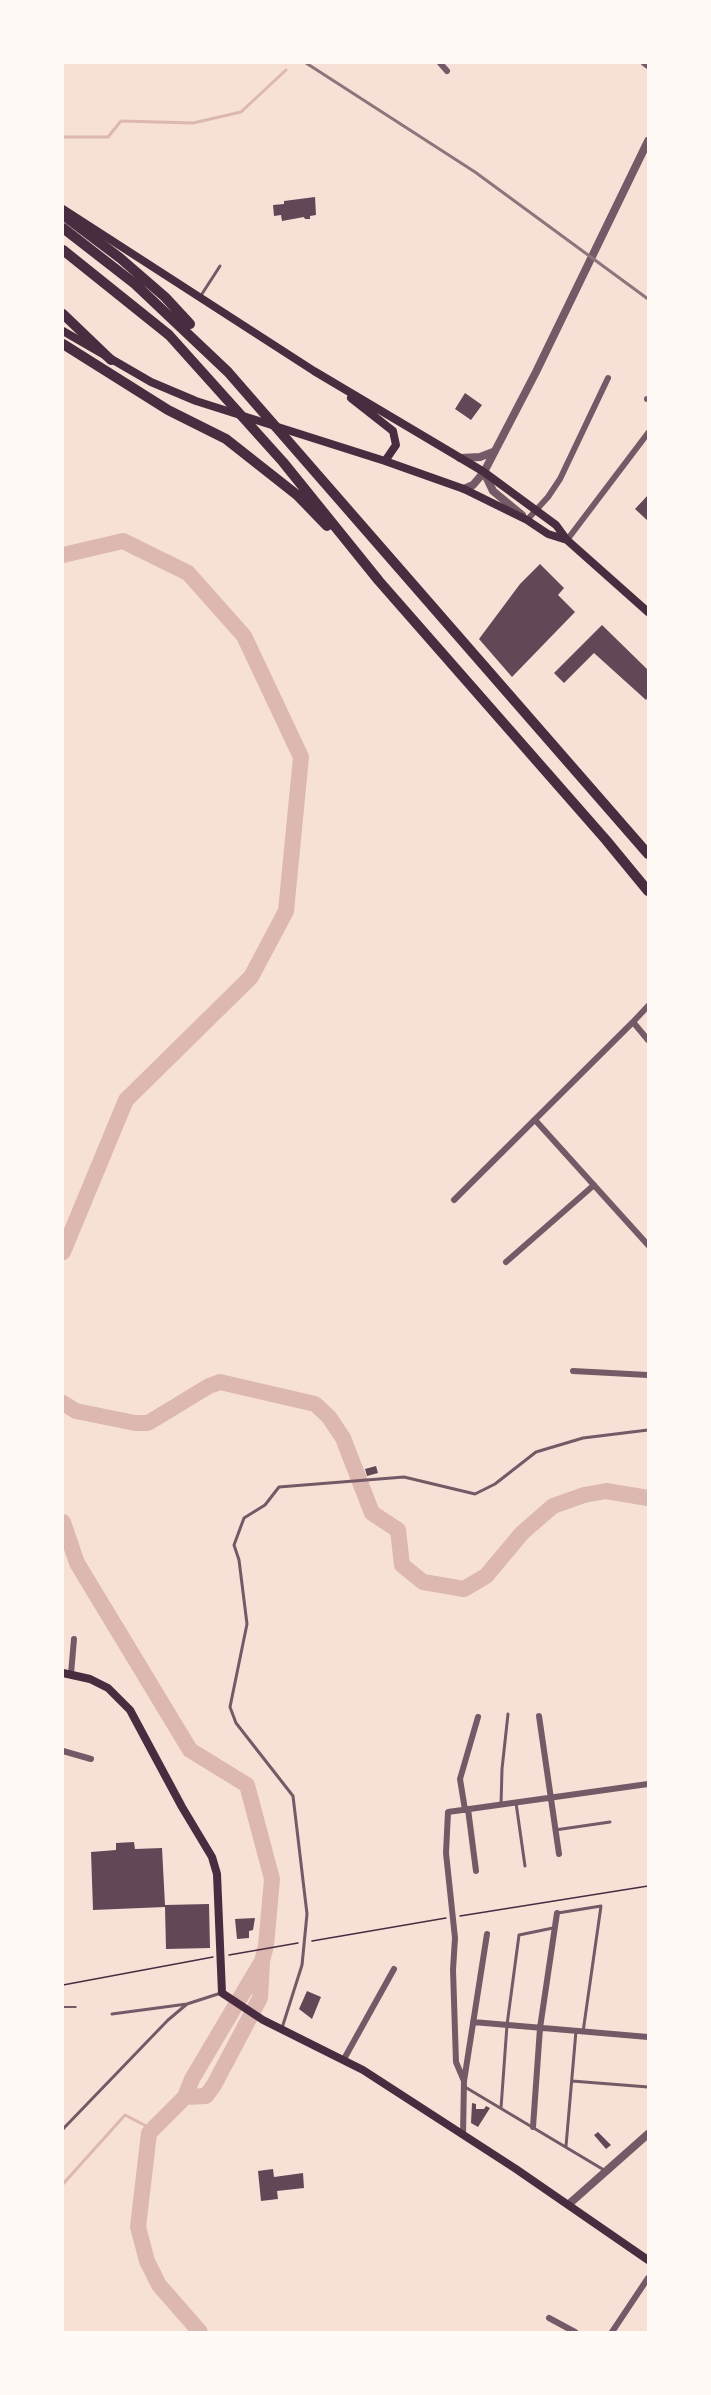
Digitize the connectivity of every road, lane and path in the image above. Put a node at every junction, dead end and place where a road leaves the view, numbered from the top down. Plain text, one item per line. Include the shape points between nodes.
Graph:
1 (440, 63) edge
2 (644, 63) edge
3 (648, 66) edge
4 (447, 71) dead end
5 (648, 141) edge
6 (63, 208) edge
7 (63, 215) edge
8 (63, 228) edge
9 (63, 250) edge
10 (220, 266) dead end
11 (200, 297) junction
12 (63, 314) edge
13 (63, 331) edge
14 (63, 344) edge
15 (111, 360) junction
16 (314, 371) junction
17 (228, 372) junction
18 (608, 378) dead end
19 (593, 388) dead end
20 (602, 392) junction
21 (648, 433) edge
22 (493, 452) junction
23 (459, 458) junction
24 (385, 461) junction
25 (484, 472) junction
26 (464, 489) junction
27 (537, 510) junction
28 (527, 520) junction
29 (567, 540) junction
30 (379, 581) junction
31 (648, 612) edge
32 (648, 854) edge
33 (648, 891) edge
34 (648, 1006) edge
35 (633, 1023) junction
36 (648, 1040) edge
37 (536, 1121) junction
38 (594, 1185) junction
39 (454, 1200) dead end
40 (648, 1245) edge
41 (506, 1262) dead end
42 (573, 1371) dead end
43 (648, 1375) edge
44 (648, 1430) edge
45 (74, 1639) dead end
46 (67, 1673) edge
47 (508, 1714) dead end
48 (539, 1716) dead end
49 (478, 1717) dead end
50 (63, 1751) edge
51 (91, 1759) dead end
52 (648, 1784) edge
53 (550, 1798) junction
54 (516, 1803) junction
55 (501, 1805) junction
56 (467, 1810) junction
57 (610, 1822) dead end
58 (555, 1830) junction
59 (559, 1854) dead end
60 (525, 1866) dead end
61 (476, 1871) dead end
62 (648, 1886) edge
63 (483, 1912) dead end
64 (557, 1913) joint
65 (432, 1921) dead end
66 (555, 1928) junction
67 (487, 1934) dead end
68 (226, 1955) dead end
69 (215, 1957) dead end
70 (394, 1969) dead end
71 (63, 1985) edge
72 (222, 1993) junction
73 (187, 2004) junction
74 (63, 2007) edge
75 (76, 2007) dead end
76 (112, 2014) dead end
77 (473, 2022) junction
78 (507, 2025) junction
79 (540, 2028) junction
80 (281, 2030) junction
81 (580, 2032) junction
82 (648, 2037) edge
83 (344, 2059) junction
84 (572, 2081) junction
85 (464, 2084) junction
86 (648, 2087) edge
87 (501, 2108) junction
88 (532, 2127) junction
89 (63, 2129) edge
90 (648, 2134) edge
91 (462, 2136) junction
92 (566, 2147) junction
93 (606, 2171) junction
94 (569, 2204) junction
95 (648, 2260) edge
96 (648, 2278) edge
97 (549, 2318) dead end
98 (575, 2332) edge
99 (612, 2332) edge

1 - 4 street
2 - 3 street
5 - 22 street
6 - 11 main road
7 - 17 highway via 165,297
8 - 17 highway via 135,284
9 - 30 highway via 169,335 283,462
10 - 11 lane
11 - 16 main road
12 - 15 highway
13 - 15 main road
14 - 30 highway via 250,456 297,495
15 - 24 main road via 196,401
16 - 23 main road
16 - 24 main road via 393,431 396,445
17 - 32 highway
18 - 20 street
19 - 20 street
20 - 27 street via 560,479
21 - 29 street
22 - 23 street
22 - 25 street
23 - 25 main road
24 - 26 main road
25 - 26 street
25 - 27 main road
25 - 28 street via 493,490
26 - 28 main road
27 - 28 street
27 - 29 main road
28 - 29 main road
29 - 31 main road
30 - 33 highway
34 - 35 street
35 - 36 street
35 - 37 street
37 - 38 street
37 - 39 street
38 - 40 street
38 - 41 street
42 - 43 street
44 - 80 lane via 583,1438 536,1452 495,1484 475,1494 404,1477 279,1487 265,1504 244,1518 234,1545 247,1624 230,1707 236,1723 293,1796 307,1914 302,1965
45 - 46 street
46 - 72 main road via 108,1688 130,1710 212,1857 218,1881
47 - 55 lane
48 - 53 street
49 - 56 street via 460,1779
50 - 51 street
52 - 53 street
53 - 54 street
53 - 58 street
54 - 55 street
54 - 60 lane
55 - 56 street
56 - 61 street
56 - 85 street via 450,1811 445,1832 455,1938 456,2062
57 - 58 lane
58 - 59 street
62 - 63 path
64 - 66 street
64 - 81 lane via 601,1906
65 - 68 path
66 - 78 lane via 519,1935
66 - 79 street
67 - 77 street
69 - 71 path
70 - 83 street
72 - 73 lane
72 - 80 main road
73 - 76 lane
73 - 89 lane
74 - 75 path
77 - 78 street
77 - 85 street
78 - 79 street
78 - 87 lane
79 - 81 street
79 - 88 street
80 - 83 main road
81 - 82 street
81 - 84 lane
83 - 91 main road
84 - 86 lane
84 - 92 lane
85 - 87 lane
85 - 91 street
87 - 88 lane
88 - 92 lane
90 - 93 street
91 - 94 main road
92 - 93 lane
93 - 94 street
94 - 95 main road
96 - 99 street
97 - 98 street

